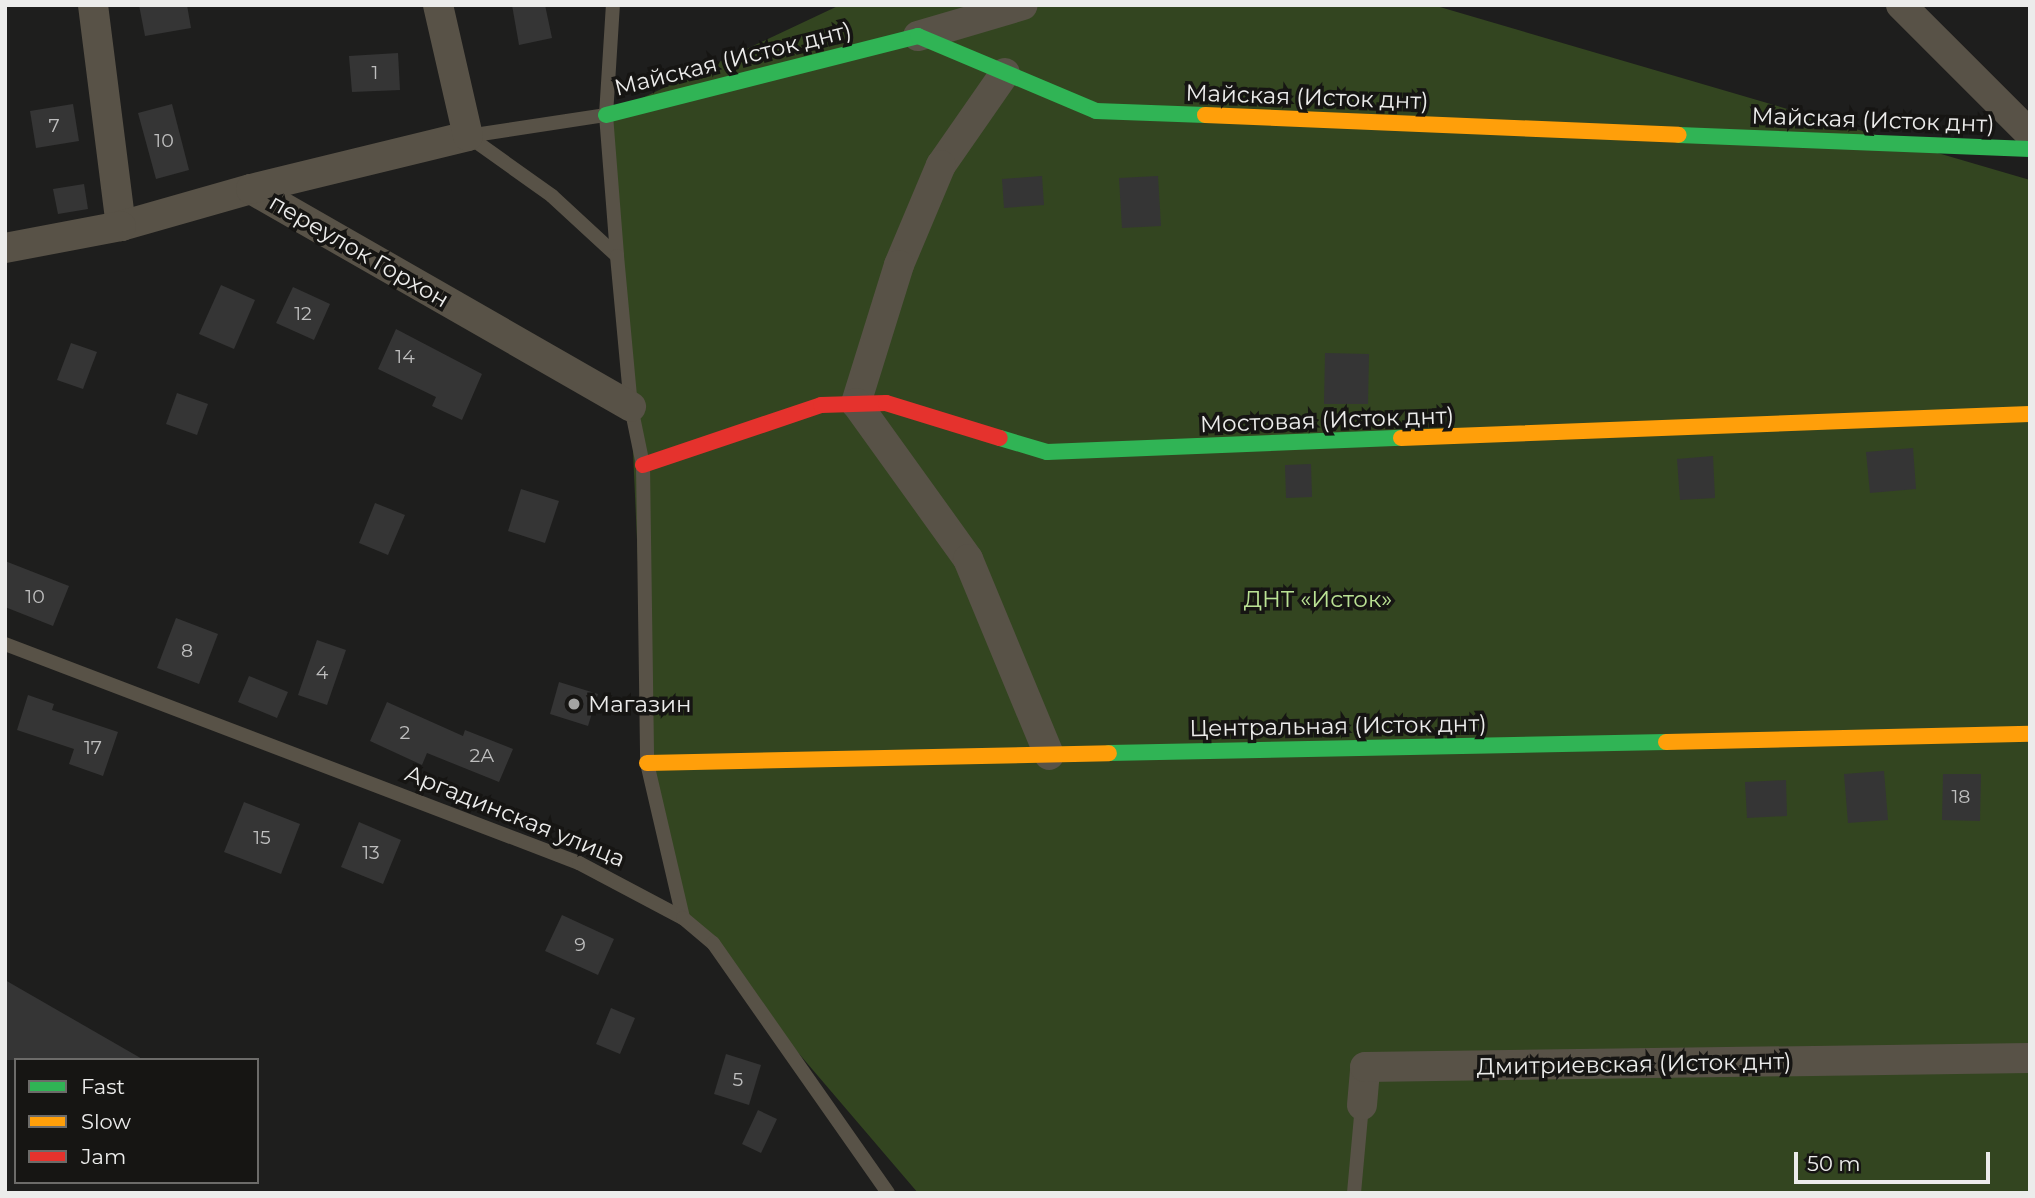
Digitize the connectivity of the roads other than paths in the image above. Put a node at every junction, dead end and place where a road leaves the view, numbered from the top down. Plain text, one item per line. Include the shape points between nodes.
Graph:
1 (93, 5) edge
2 (438, 5) edge
3 (612, 5) edge
4 (1023, 5) edge
5 (1901, 5) edge
6 (990, 10) edge
7 (918, 36) junction
8 (1005, 73) junction
9 (606, 115) junction
10 (2030, 135) edge
11 (468, 136) junction
12 (2030, 149) edge
13 (251, 189) junction
14 (121, 226) junction
15 (5, 248) edge
16 (617, 256) junction
17 (856, 403) junction
18 (631, 407) junction
19 (2030, 414) edge
20 (643, 465) junction
21 (5, 644) edge
22 (2030, 734) edge
23 (1049, 755) junction
24 (647, 763) junction
25 (683, 918) junction
26 (2030, 1058) edge
27 (1362, 1105) joint
28 (887, 1193) edge
29 (1354, 1193) edge

1 - 14 street
2 - 11 street
3 - 9 lane
4 - 6 street
5 - 10 street
6 - 7 street
7 - 8 street, Майская (Исток днт)
7 - 9 street, Майская (Исток днт)
8 - 12 street, Майская (Исток днт) via 1096,111
8 - 17 street via 941,165 899,265
9 - 11 lane
9 - 16 lane
11 - 13 street
11 - 16 lane via 552,195
13 - 14 street, переулок Горхон
13 - 18 street, переулок Горхон
14 - 15 street, переулок Горхон
16 - 18 lane
17 - 19 street, Мостовая (Исток днт) via 886,403 1047,452
17 - 20 street, Мостовая (Исток днт) via 821,405
17 - 23 street via 968,559
18 - 20 lane
20 - 24 lane
21 - 25 lane, Аргадинская улица via 579,863
22 - 23 street, Центральная (Исток днт)
23 - 24 street, Центральная (Исток днт)
24 - 25 lane
25 - 28 lane, Аргадинская улица via 713,943
26 - 27 street, Дмитриевская (Исток днт) via 1365,1067
27 - 29 lane, Дмитриевская (Исток днт)

